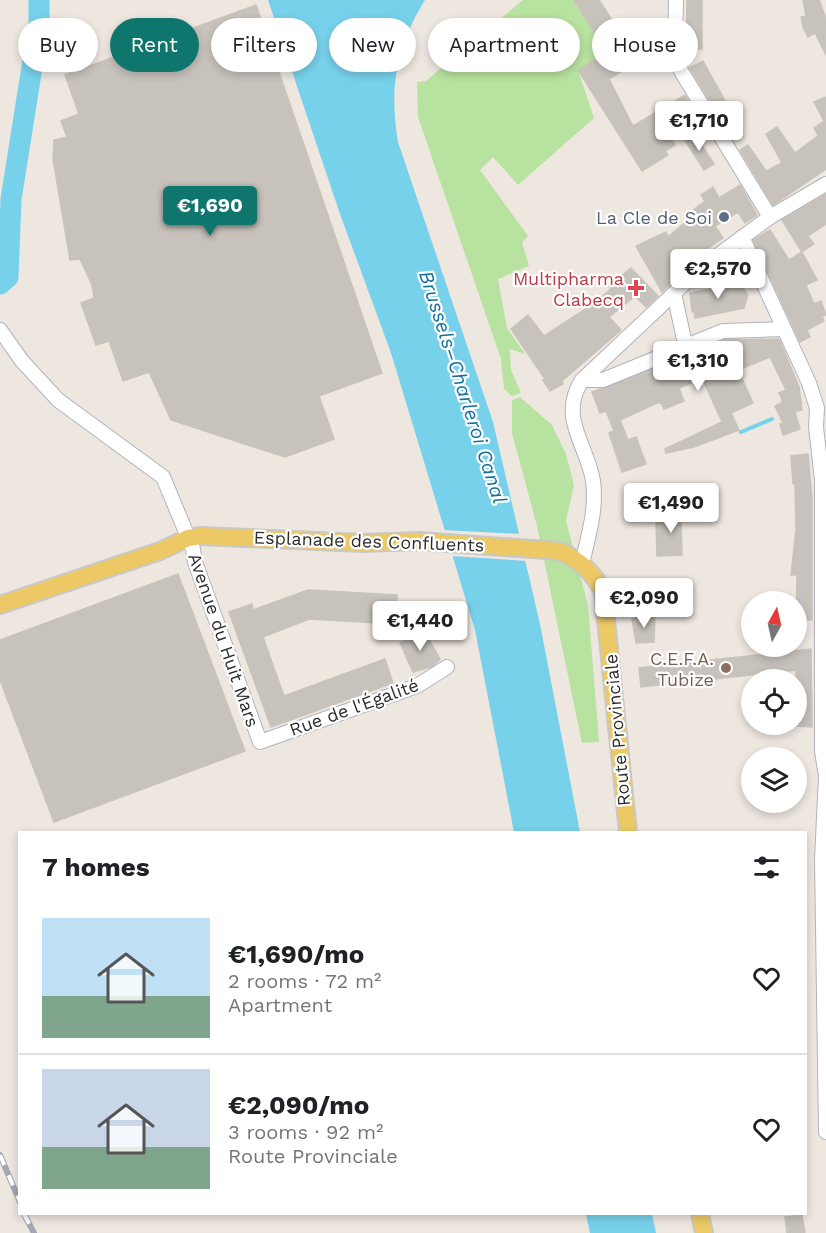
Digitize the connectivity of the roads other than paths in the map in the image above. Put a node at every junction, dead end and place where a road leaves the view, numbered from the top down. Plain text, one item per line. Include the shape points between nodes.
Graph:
1 (676, 0) edge
2 (826, 184) edge
3 (770, 217) junction
4 (742, 237) junction
5 (674, 293) junction
6 (783, 329) junction
7 (0, 330) edge
8 (685, 344) junction
9 (582, 380) junction
10 (822, 406) edge
11 (188, 538) junction
12 (549, 549) joint
13 (582, 564) junction
14 (0, 605) edge
15 (447, 667) dead end
16 (260, 742) joint
17 (826, 776) edge
18 (628, 831) edge
19 (826, 1132) edge
20 (700, 1215) edge
21 (704, 1233) edge

1 - 3 street via 675,39 681,71
2 - 3 street
3 - 4 street
4 - 5 street
4 - 6 street
5 - 8 street
5 - 9 street
6 - 8 street via 723,331
6 - 10 street
7 - 11 street, Avenue du Huit Mars via 58,400 164,477
8 - 9 street via 603,380
9 - 13 street via 571,410 593,479 594,503
10 - 17 street via 816,427 822,480 822,742
11 - 12 main road, Esplanade des Confluents via 419,541
11 - 14 main road via 167,549
11 - 16 street, Avenue du Huit Mars
12 - 13 main road, Route Provinciale
13 - 18 main road, Route Provinciale via 594,574 603,591
15 - 16 street, Rue de l'Égalité via 417,686
17 - 19 street via 822,859
20 - 21 main road

